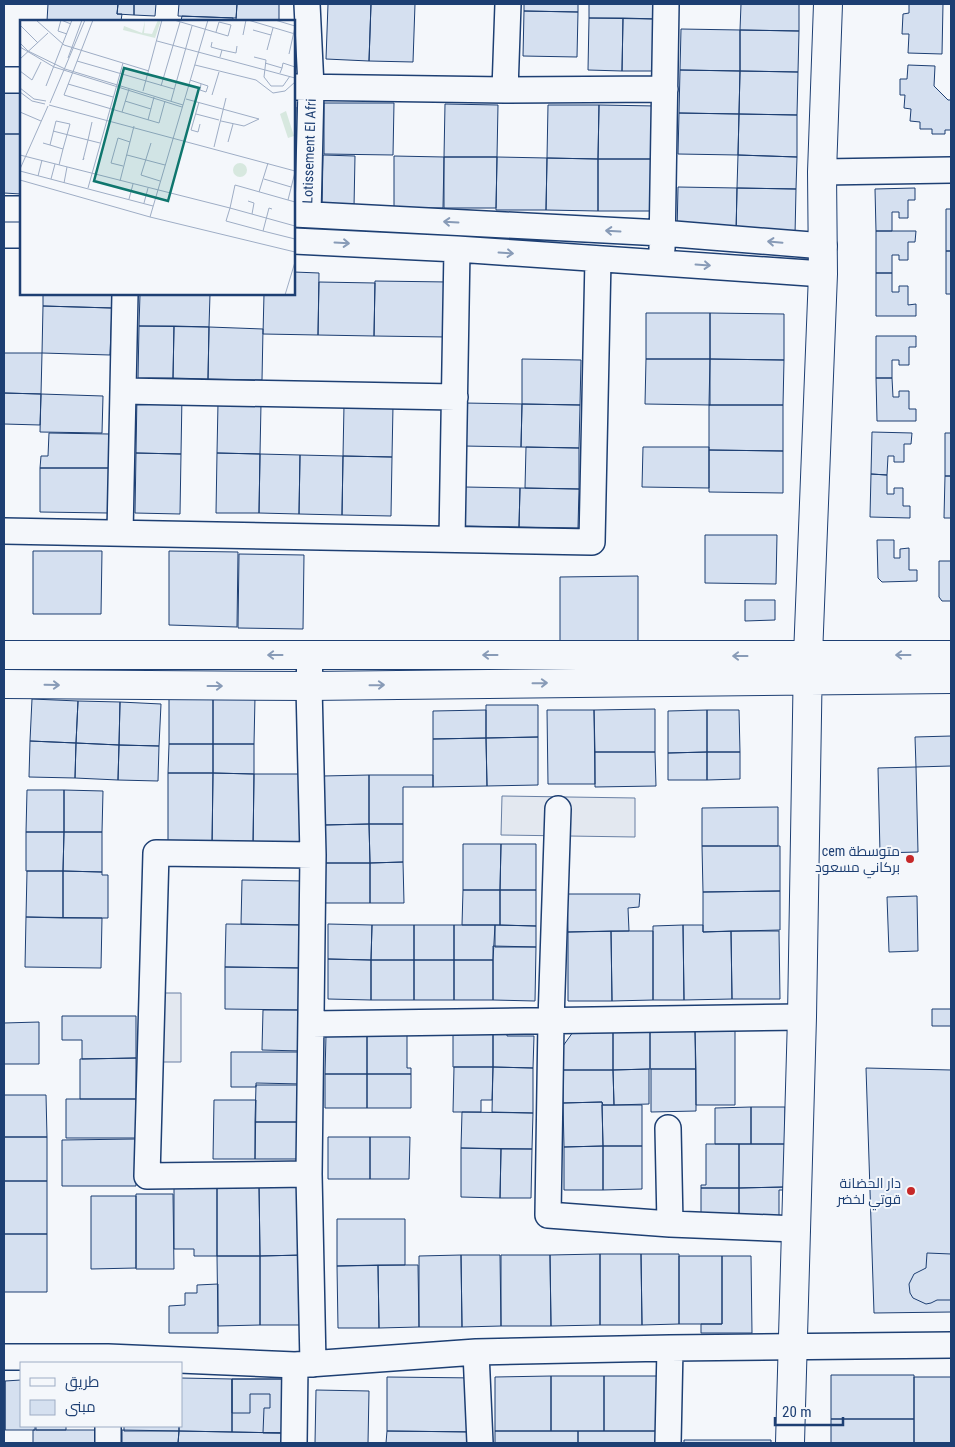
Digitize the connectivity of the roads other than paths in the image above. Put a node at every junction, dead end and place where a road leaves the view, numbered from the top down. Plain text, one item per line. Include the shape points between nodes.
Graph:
1 (307, 4) edge
2 (508, 4) edge
3 (666, 4) edge
4 (828, 4) edge
5 (4, 80) edge
6 (20, 80) edge
7 (302, 87) edge
8 (665, 89) junction
9 (505, 90) junction
10 (951, 170) edge
11 (822, 172) junction
12 (4, 209) edge
13 (20, 209) edge
14 (301, 214) edge
15 (662, 233) junction
16 (4, 235) edge
17 (20, 235) edge
18 (295, 241) edge
19 (824, 246) junction
20 (457, 249) junction
21 (598, 260) junction
22 (661, 262) junction
23 (823, 274) junction
24 (125, 295) edge
25 (123, 391) junction
26 (455, 398) junction
27 (4, 531) edge
28 (120, 533) junction
29 (452, 539) junction
30 (4, 655) edge
31 (310, 655) junction
32 (951, 655) edge
33 (808, 668) junction
34 (951, 680) edge
35 (4, 684) edge
36 (309, 686) junction
37 (558, 809) dead end
38 (313, 855) junction
39 (802, 1017) junction
40 (551, 1022) junction
41 (312, 1024) junction
42 (668, 1128) dead end
43 (309, 1174) junction
44 (670, 1224) junction
45 (797, 1229) junction
46 (951, 1345) edge
47 (792, 1347) junction
48 (670, 1348) junction
49 (476, 1352) junction
50 (4, 1357) edge
51 (108, 1360) edge
52 (304, 1364) junction
53 (108, 1427) edge
54 (108, 1443) edge
55 (294, 1443) edge
56 (480, 1443) edge
57 (668, 1443) edge
58 (790, 1443) edge

1 - 7 street, Lotissement El Afri
2 - 9 street
3 - 8 street
4 - 11 main road
5 - 6 street
7 - 9 street
7 - 14 street, Lotissement El Afri
8 - 9 street
8 - 15 street
10 - 11 street
11 - 19 main road
12 - 13 street
15 -> 14 street
19 -> 15 street
15 - 22 street
16 - 17 street
18 -> 20 street
19 - 23 main road
20 -> 21 street
20 - 26 street
21 - 22 street
21 - 29 street via 592,542
22 -> 23 street
23 - 33 main road
24 - 25 street
25 - 26 street
25 - 28 street
26 - 29 street
27 - 28 street
28 - 29 street
31 -> 30 main road
33 -> 31 main road
31 - 36 street
32 -> 33 main road
33 - 34 main road
36 -> 33 main road
33 - 39 main road
35 -> 36 main road
36 - 38 street
37 - 40 street
38 - 41 street
38 - 43 street via 156,853 147,1176
39 - 40 street
39 - 45 main road
40 - 41 street
40 - 44 street via 548,1215
41 - 43 street
42 - 44 street
43 - 52 street
44 - 45 street
45 - 47 main road
46 - 47 street
47 - 48 street
47 - 58 main road
48 - 49 street
48 - 57 street
49 - 52 street
49 - 56 street
50 - 51 street
51 - 52 street
52 - 55 street
53 - 54 street

